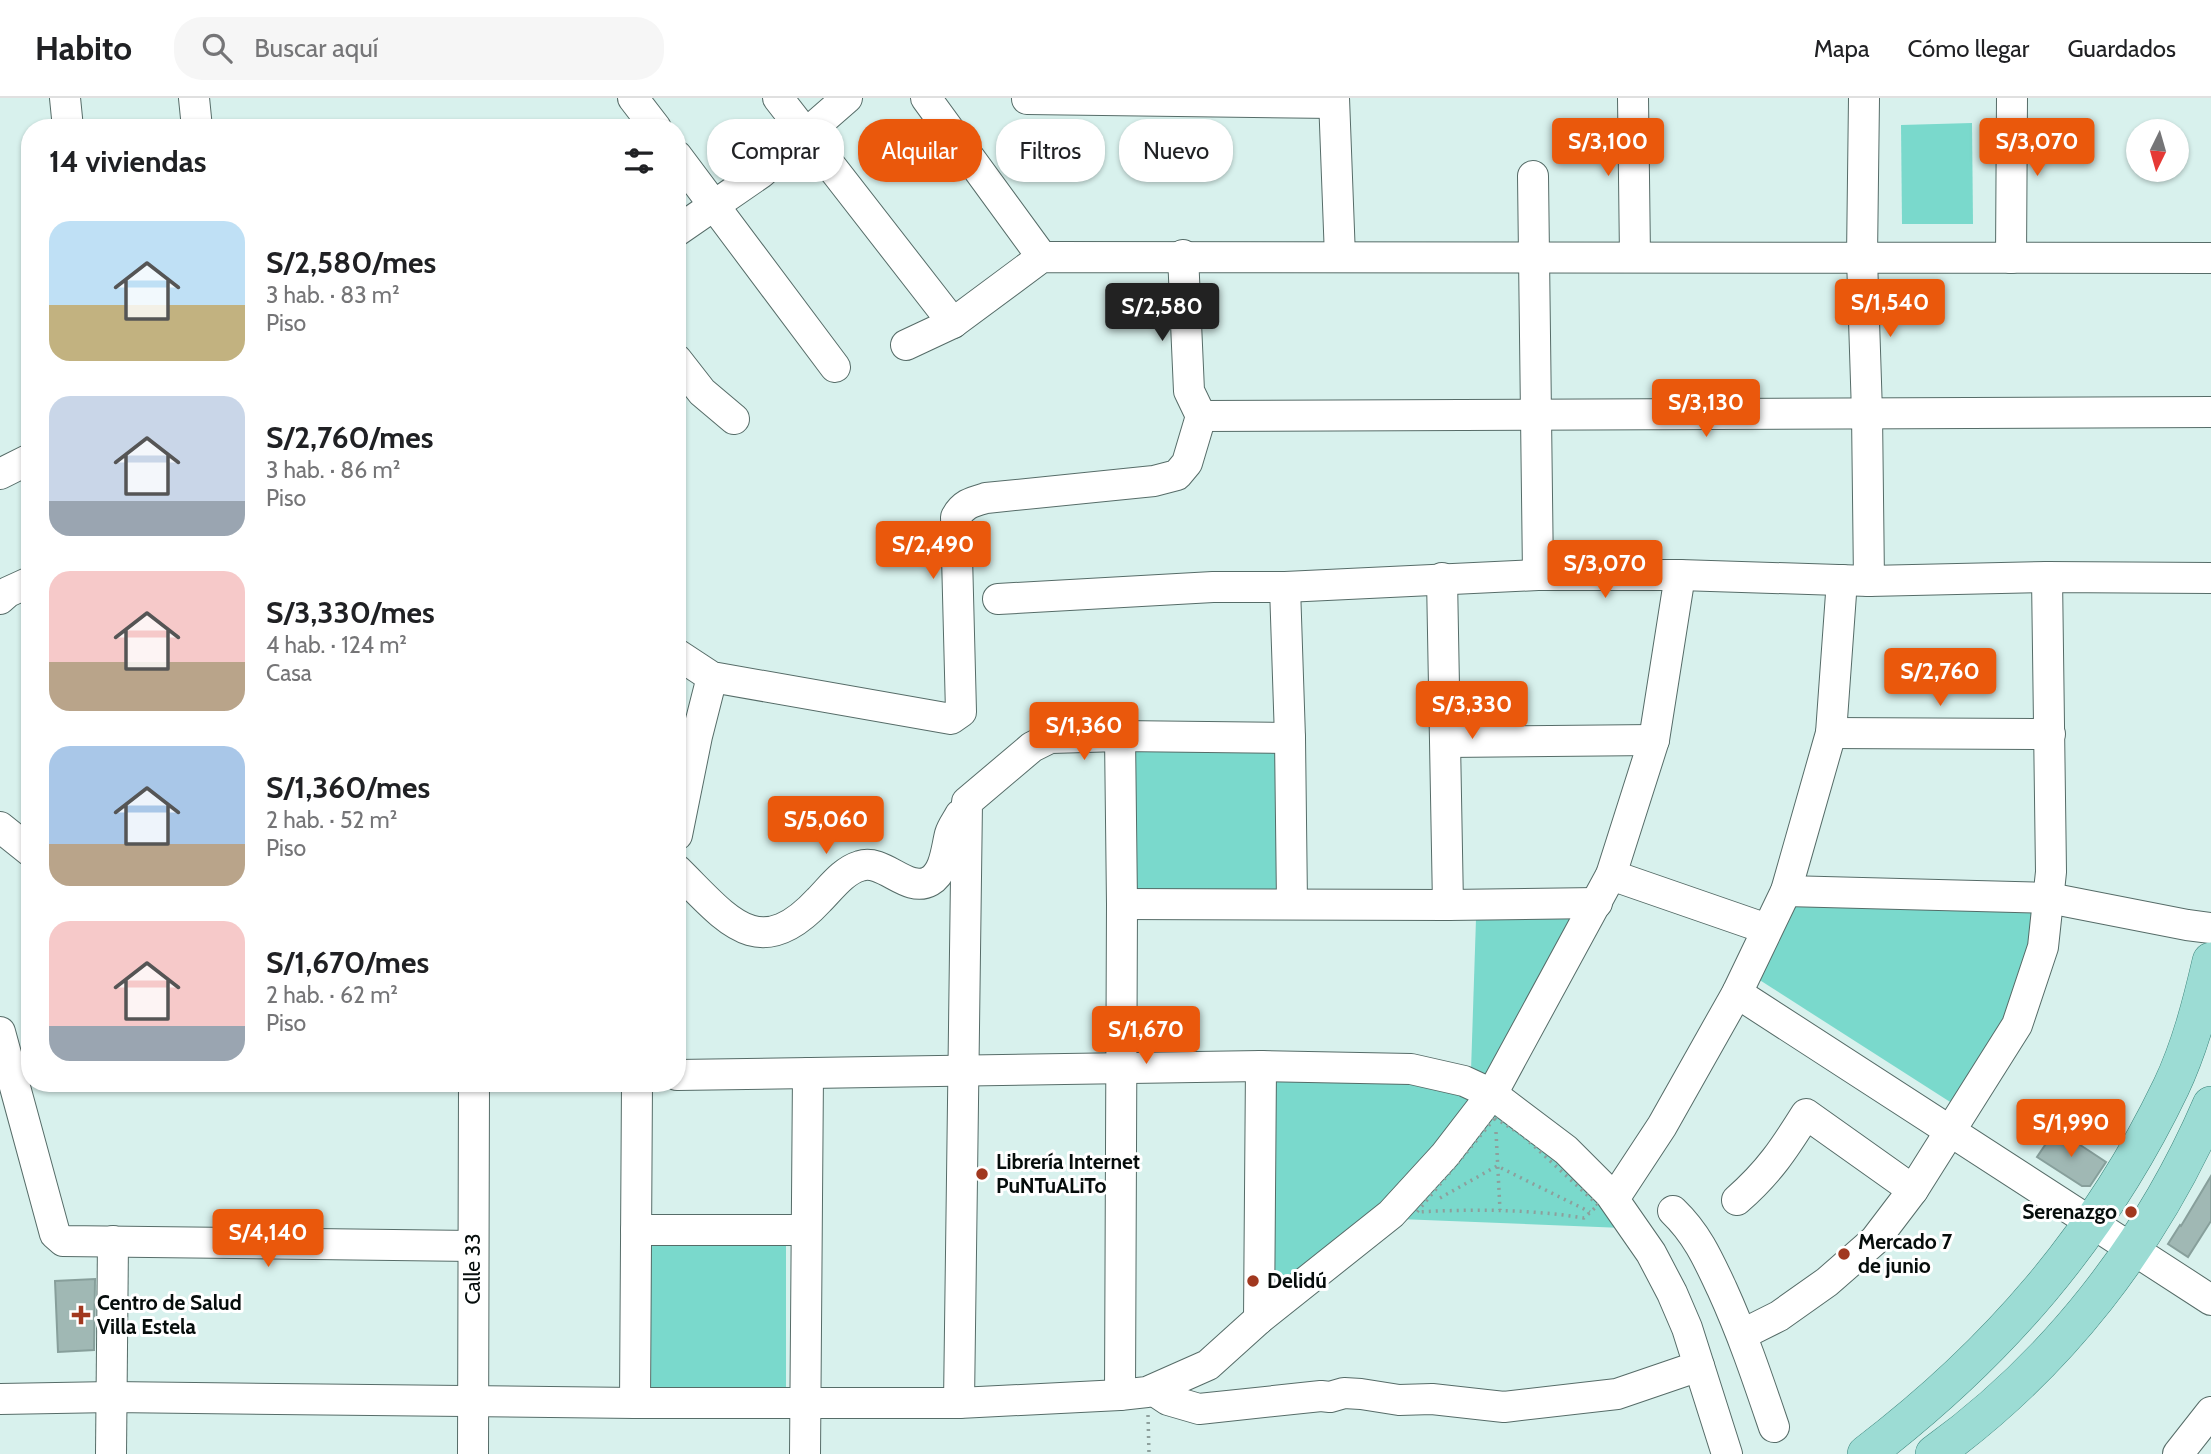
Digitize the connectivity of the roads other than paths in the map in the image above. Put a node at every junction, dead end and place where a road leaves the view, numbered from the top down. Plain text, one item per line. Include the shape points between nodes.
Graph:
1 (65, 98) edge
2 (194, 98) edge
3 (634, 98) edge
4 (779, 98) edge
5 (847, 98) edge
6 (926, 98) edge
7 (1633, 98) edge
8 (1864, 98) edge
9 (2012, 98) edge
10 (1027, 99) edge
11 (1334, 100) edge
12 (67, 119) edge
13 (196, 119) edge
14 (649, 119) edge
15 (795, 119) edge
16 (823, 119) edge
17 (686, 168) edge
18 (1533, 176) dead end
19 (748, 182) edge
20 (843, 182) edge
21 (714, 205) junction
22 (686, 225) edge
23 (1184, 255) junction
24 (1042, 257) junction
25 (1340, 257) junction
26 (1534, 257) junction
27 (1635, 257) junction
28 (1863, 258) junction
29 (2011, 258) junction
30 (2211, 258) edge
31 (953, 323) junction
32 (906, 345) dead end
33 (835, 367) dead end
34 (686, 372) edge
35 (2211, 412) edge
36 (1867, 413) junction
37 (1535, 414) junction
38 (1201, 416) junction
39 (734, 419) dead end
40 (21, 464) edge
41 (0, 474) edge
42 (1538, 575) junction
43 (1680, 575) junction
44 (2047, 577) junction
45 (1442, 578) junction
46 (2211, 578) edge
47 (1856, 580) junction
48 (21, 586) edge
49 (1285, 587) junction
50 (0, 599) edge
51 (998, 599) dead end
52 (686, 660) edge
53 (712, 677) junction
54 (1831, 733) junction
55 (2050, 734) junction
56 (1120, 736) junction
57 (1290, 738) junction
58 (1654, 740) junction
59 (1446, 742) junction
60 (686, 790) edge
61 (967, 802) junction
62 (0, 827) edge
63 (21, 844) edge
64 (1611, 875) junction
65 (686, 879) edge
66 (1786, 891) junction
67 (2049, 898) junction
68 (1292, 903) junction
69 (1597, 903) junction
70 (1122, 904) junction
71 (1448, 905) junction
72 (2211, 928) edge
73 (1767, 929) junction
74 (2211, 961) edge
75 (1737, 993) junction
76 (0, 1032) edge
77 (1261, 1066) junction
78 (1121, 1068) junction
79 (964, 1071) junction
80 (808, 1073) junction
81 (686, 1075) edge
82 (474, 1092) edge
83 (636, 1092) edge
84 (2211, 1105) edge
85 (1494, 1106) junction
86 (1952, 1131) junction
87 (1913, 1190) junction
88 (1737, 1200) dead end
89 (1602, 1205) junction
90 (1673, 1211) dead end
91 (2093, 1223) junction
92 (636, 1230) junction
93 (806, 1230) junction
94 (113, 1241) junction
95 (473, 1246) junction
96 (2133, 1251) junction
97 (2211, 1300) edge
98 (1259, 1319) junction
99 (1743, 1334) junction
100 (1699, 1366) junction
101 (1140, 1392) junction
102 (112, 1397) junction
103 (0, 1399) edge
104 (472, 1402) junction
105 (804, 1402) junction
106 (635, 1403) junction
107 (959, 1403) junction
108 (2211, 1412) edge
109 (1774, 1427) dead end
110 (111, 1454) edge
111 (472, 1454) edge
112 (805, 1454) edge
113 (1727, 1454) edge
114 (1866, 1454) edge
115 (1934, 1454) edge
116 (2178, 1454) edge

1 - 12 street
2 - 13 street
3 - 14 street
4 - 15 street
5 - 16 street
6 - 24 street
7 - 27 street
8 - 28 street
9 - 29 street
10 - 11 street
11 - 25 street
17 - 21 street
18 - 26 street
19 - 21 street
20 - 31 street
21 - 22 street
21 - 33 street
23 - 24 street
23 - 25 street
23 - 38 street via 1189,391
24 - 31 street
25 - 26 street
26 - 27 street
26 - 37 street
27 - 28 street
28 - 29 street
28 - 36 street
29 - 30 street
31 - 32 street
34 - 39 street
35 - 36 street
36 - 37 street
36 - 47 street
37 - 38 street
37 - 42 street
38 - 53 street via 1187,463 1177,475 986,498 960,508 956,517 962,700 961,712 951,719
40 - 41 street
42 - 43 street
42 - 45 street
43 - 47 street
43 - 58 street
44 - 46 street
44 - 47 street
44 - 55 street
45 - 49 street
45 - 59 street
47 - 54 street
48 - 50 street
49 - 51 street
49 - 57 street
52 - 53 street
53 - 60 street
54 - 55 street
54 - 66 street
55 - 67 street
56 - 57 street
56 - 61 street via 1050,738 1032,747
56 - 70 street
57 - 68 street
58 - 59 street
58 - 64 street
59 - 71 street
61 - 65 street via 951,830 938,875 927,883 909,882 883,867 861,865 841,876 789,927 763,934 738,927
61 - 79 street
62 - 63 street
64 - 69 street
64 - 73 street
66 - 67 street
66 - 73 street
67 - 72 street
67 - 86 street via 2043,947 2017,1025
68 - 70 street
68 - 71 street
69 - 71 street
69 - 85 street
70 - 78 street
73 - 75 street
74 - 91 main road via 2199,1013 2172,1086
75 - 86 street
75 - 89 street via 1662,1126
76 - 94 street via 55,1234 63,1241
77 - 78 street
77 - 85 street via 1411,1069 1464,1081
77 - 98 street
78 - 79 street
78 - 101 street
79 - 80 street
79 - 107 street
80 - 81 street
80 - 93 street
82 - 95 street, Calle 33
83 - 92 street
84 - 96 main road via 2170,1191
85 - 89 street via 1566,1150
85 - 98 street via 1445,1155 1416,1206 1391,1214
86 - 87 street
86 - 91 street
87 - 88 street via 1806,1114 1761,1179
87 - 99 street via 1875,1240 1826,1282 1779,1316
89 - 100 street via 1651,1253 1687,1328
90 - 99 street via 1705,1252
91 - 96 street
91 - 114 main road via 2044,1288 1977,1360
92 - 93 street
92 - 106 street
93 - 105 street
94 - 95 street
94 - 102 street
95 - 104 street, Calle 33
96 - 97 street
96 - 115 main road via 2041,1363
98 - 101 street via 1208,1365
99 - 109 street
100 - 101 street via 1617,1394 1504,1407 1344,1393 1199,1409
100 - 113 street
101 - 107 street
102 - 103 street
102 - 104 street
102 - 110 street
104 - 106 street
104 - 111 street, Calle 33
105 - 106 street
105 - 107 street
105 - 112 street
108 - 116 street

